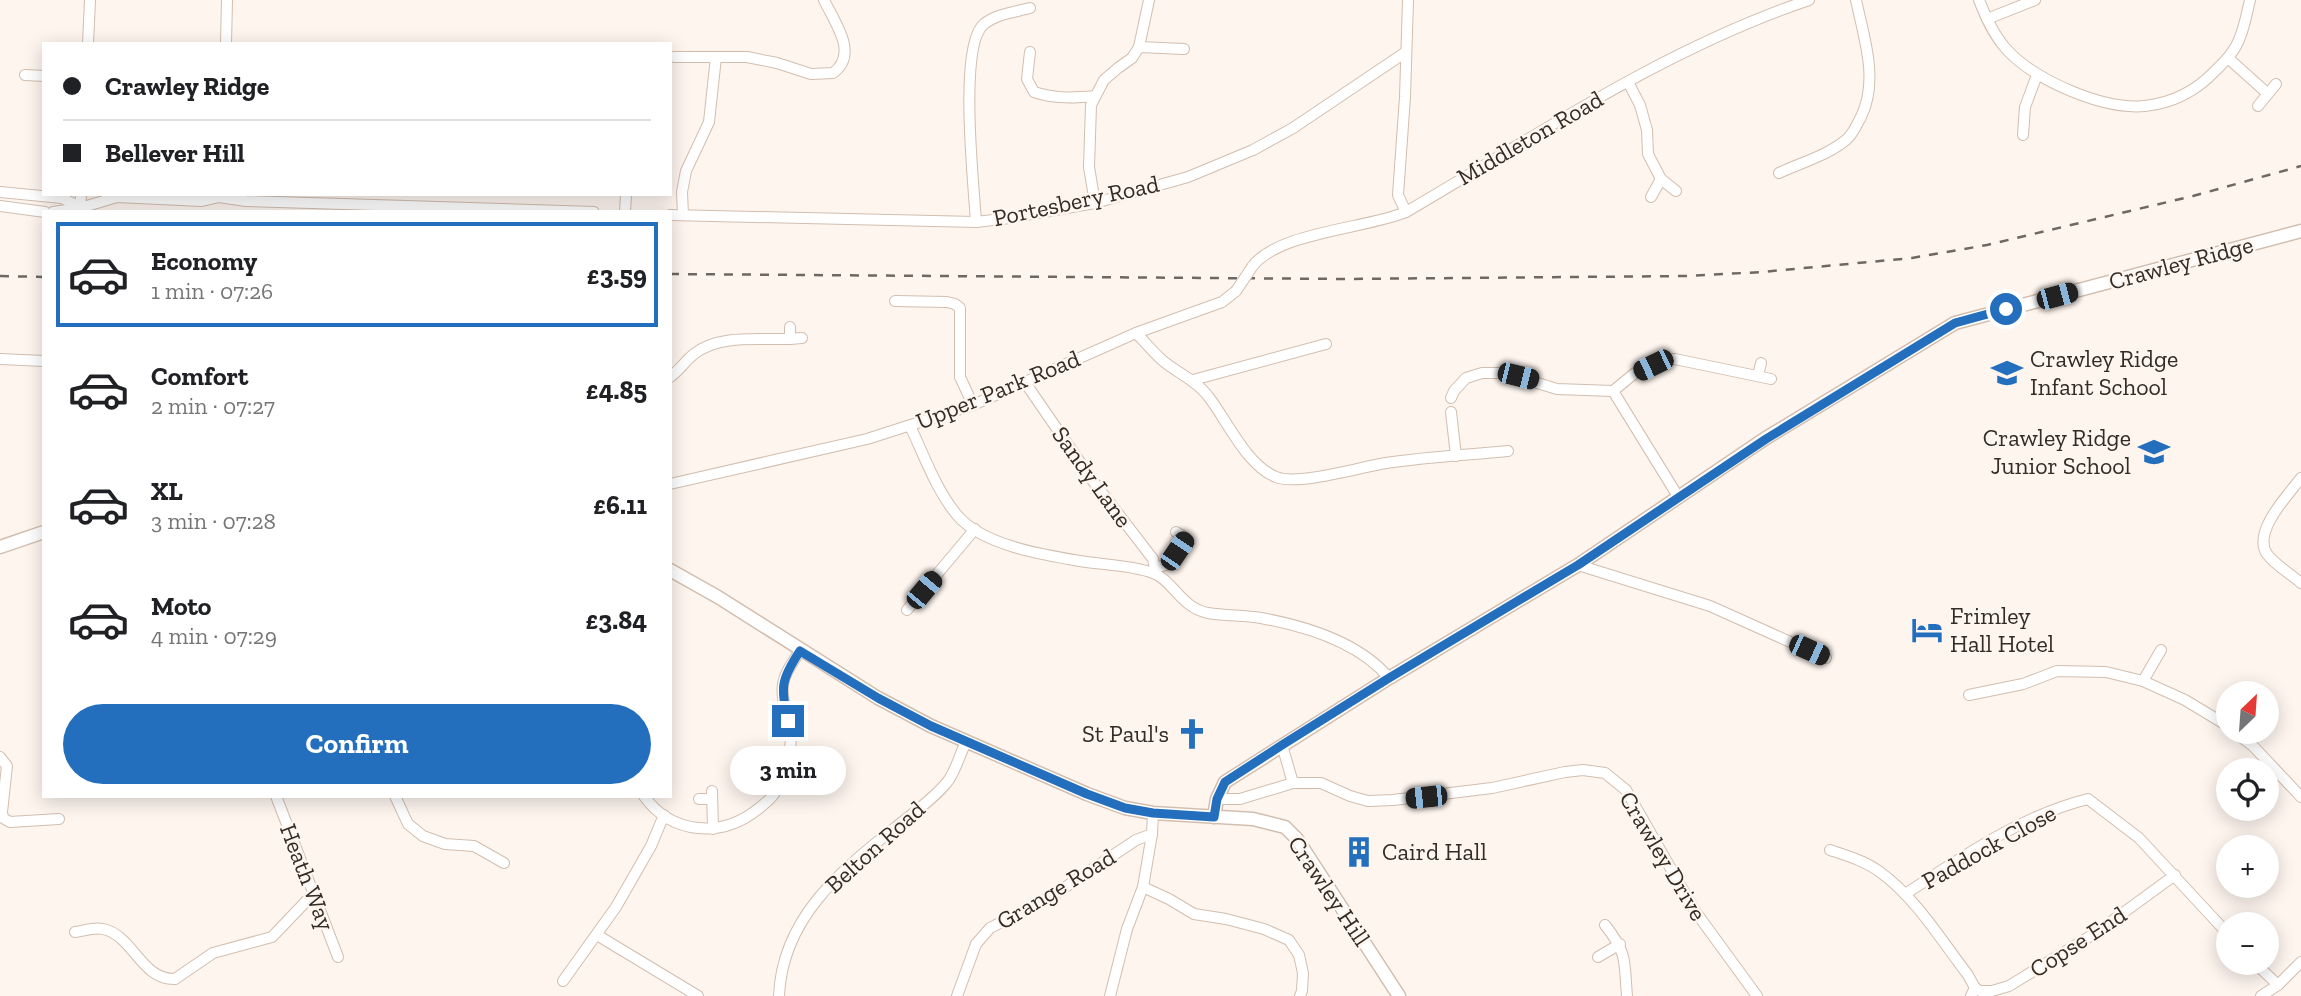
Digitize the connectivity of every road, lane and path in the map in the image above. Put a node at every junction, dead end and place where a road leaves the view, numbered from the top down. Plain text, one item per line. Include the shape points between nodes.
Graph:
1 (90, 0) edge
2 (227, 0) edge
3 (824, 0) edge
4 (1149, 0) edge
5 (1408, 0) edge
6 (1770, 0) edge
7 (1808, 0) edge
8 (1856, 0) edge
9 (1979, 0) edge
10 (2035, 0) edge
11 (2250, 0) edge
12 (1030, 8) dead end
13 (1777, 11) junction
14 (1987, 19) junction
15 (88, 42) edge
16 (226, 42) edge
17 (1139, 47) junction
18 (1184, 49) dead end
19 (1030, 52) dead end
20 (1406, 52) junction
21 (674, 57) dead end
22 (716, 57) junction
23 (2228, 58) junction
24 (25, 75) dead end
25 (2037, 75) junction
26 (42, 76) edge
27 (1628, 82) junction
28 (2276, 83) dead end
29 (2267, 93) junction
30 (1095, 96) junction
31 (2258, 106) dead end
32 (2023, 135) dead end
33 (1779, 173) dead end
34 (1661, 179) junction
35 (1676, 191) dead end
36 (0, 192) edge
37 (22, 195) junction
38 (219, 196) edge
39 (1651, 197) dead end
40 (1095, 203) junction
41 (0, 206) edge
42 (21, 208) junction
43 (80, 210) edge
44 (531, 210) edge
45 (42, 212) edge
46 (1405, 212) junction
47 (672, 215) edge
48 (683, 215) junction
49 (976, 222) junction
50 (2301, 231) edge
51 (1236, 291) joint
52 (895, 302) dead end
53 (790, 327) dead end
54 (1136, 333) junction
55 (802, 338) dead end
56 (790, 339) junction
57 (1326, 344) dead end
58 (0, 359) edge
59 (42, 361) edge
60 (1761, 363) dead end
61 (672, 375) edge
62 (1758, 376) junction
63 (1771, 379) dead end
64 (1193, 380) junction
65 (1024, 381) junction
66 (1612, 391) junction
67 (1451, 398) dead end
68 (973, 405) junction
69 (1451, 412) dead end
70 (910, 426) junction
71 (1508, 451) dead end
72 (1456, 456) junction
73 (2301, 478) edge
74 (672, 484) edge
75 (1679, 498) junction
76 (975, 529) junction
77 (1176, 532) dead end
78 (42, 533) edge
79 (0, 547) edge
80 (1578, 565) junction
81 (1155, 570) junction
82 (672, 571) edge
83 (2301, 583) edge
84 (907, 610) dead end
85 (2161, 650) dead end
86 (800, 651) junction
87 (1826, 658) dead end
88 (1389, 678) junction
89 (2143, 681) junction
90 (1969, 695) dead end
91 (2216, 719) edge
92 (966, 742) junction
93 (2250, 744) edge
94 (1282, 745) junction
95 (0, 757) edge
96 (1293, 783) junction
97 (2301, 797) edge
98 (277, 798) edge
99 (396, 798) edge
100 (646, 798) edge
101 (699, 799) dead end
102 (1217, 799) junction
103 (1153, 813) junction
104 (664, 815) junction
105 (1214, 817) junction
106 (59, 819) dead end
107 (713, 829) junction
108 (1152, 834) junction
109 (1830, 850) dead end
110 (504, 863) dead end
111 (2175, 875) junction
112 (1143, 887) junction
113 (313, 894) junction
114 (1905, 894) junction
115 (2216, 921) edge
116 (1605, 925) dead end
117 (75, 932) dead end
118 (597, 935) junction
119 (1620, 944) junction
120 (338, 957) dead end
121 (1598, 957) dead end
122 (2301, 962) edge
123 (2268, 975) edge
124 (564, 981) dead end
125 (2278, 985) junction
126 (1973, 992) edge
127 (698, 996) edge
128 (779, 996) edge
129 (957, 996) edge
130 (1110, 996) edge
131 (1300, 996) edge
132 (1399, 996) edge
133 (1627, 996) edge
134 (1757, 996) edge
135 (2261, 996) edge

1 - 15 street
2 - 16 street
3 - 22 street via 846,49 843,64 833,74 811,74 747,57
4 - 17 street
5 - 20 street
6 - 13 street
7 - 13 street, Middleton Road
8 - 33 street via 1871,76 1864,111 1847,139
9 - 14 street
10 - 14 street
11 - 23 street via 2239,40
12 - 49 street via 983,24 976,36 970,60 969,109
13 - 27 street, Middleton Road
14 - 25 street via 2008,51
17 - 18 street
17 - 30 street via 1104,80
19 - 30 street via 1027,79 1034,92 1070,98
20 - 40 street, Portesbery Road via 1253,150 1188,177
20 - 46 street via 1398,195
21 - 22 street
22 - 48 street via 710,113 686,172
23 - 25 street via 2188,93 2142,106 2114,104
23 - 29 street
24 - 26 street
25 - 32 street via 2025,107
27 - 34 street via 1647,130 1648,154
27 - 46 street, Middleton Road
28 - 29 street
29 - 31 street
30 - 40 street via 1089,123 1089,167
34 - 35 street
34 - 39 street
36 - 37 street
37 - 42 street
37 - 43 street via 62,198
38 - 43 street via 202,201 117,197
38 - 44 street via 246,201
40 - 49 street, Portesbery Road
41 - 42 street
42 - 45 street
46 - 51 street, Middleton Road, bridge via 1286,243 1260,257
47 - 48 street, Portesbery Road
48 - 49 street, Portesbery Road
50 - 75 street, Crawley Ridge via 1955,323
51 - 54 street, Upper Park Road via 1214,306
52 - 68 street via 947,302 960,308 960,377
53 - 56 street
54 - 64 street via 1162,360
54 - 65 street, Upper Park Road
55 - 56 street
56 - 61 street via 723,341 706,346
57 - 64 street
58 - 59 street
60 - 62 street
62 - 63 street
62 - 66 street via 1665,360 1635,373
64 - 72 street via 1264,471 1278,478 1308,478
65 - 68 street, Upper Park Road
65 - 81 street, Sandy Lane via 1153,559
66 - 67 street via 1557,388 1504,373 1482,373 1466,378
66 - 75 street
68 - 70 street, Upper Park Road
69 - 72 street
70 - 74 street, Upper Park Road
70 - 76 street via 942,492 958,516
71 - 72 street
73 - 83 street via 2263,538 2268,555
75 - 80 street, Crawley Ridge
76 - 81 street via 995,540 1078,561
76 - 84 street
77 - 81 street via 1186,538 1169,564
78 - 79 street
80 - 87 street via 1710,606
80 - 88 street, Crawley Ridge
81 - 88 street, Sandy Lane via 1191,606 1205,612 1269,619 1317,634 1352,648
82 - 86 street, Crawley Hill
85 - 89 street
86 - 92 street, Crawley Hill via 878,698
86 - 107 street via 782,687 791,737 786,766 773,797 738,822
88 - 94 street, Crawley Ridge
89 - 90 street via 2106,672 2057,671 2023,684
89 - 91 street
92 - 103 street, Crawley Hill via 1087,794
92 - 128 street, Belton Road via 949,780 817,898 788,946
93 - 97 street
94 - 96 street
94 - 102 street, Crawley Ridge via 1225,782
95 - 106 street via 7,766 3,818 10,822
96 - 102 street, Crawley Drive via 1240,799
96 - 134 street, Crawley Drive via 1321,782 1368,801 1492,788 1565,772 1605,773 1626,790 1695,911
98 - 113 street, Heath Way
99 - 110 street via 408,824 423,836 445,844 474,846
100 - 104 street
101 - 107 street via 712,795
102 - 105 street
103 - 105 street, Crawley Hill
103 - 108 street
104 - 107 street via 690,829
104 - 118 street via 638,870
105 - 132 street, Crawley Hill via 1285,827
108 - 112 street
108 - 129 street, Grange Road via 990,928 976,944
109 - 114 street via 1878,870
111 - 114 street, Paddock Close via 2139,838 2088,799 2045,811
111 - 115 street, Paddock Close
111 - 126 street, Copse End via 2097,932 2009,986
112 - 130 street
112 - 131 street via 1194,914 1264,929 1289,940 1303,973
113 - 117 street via 272,937 213,953 175,979 159,976 103,929
113 - 120 street, Heath Way
114 - 126 street via 1968,975
116 - 119 street
118 - 124 street
118 - 127 street
119 - 121 street
119 - 133 street
122 - 125 street
123 - 125 street
125 - 135 street

